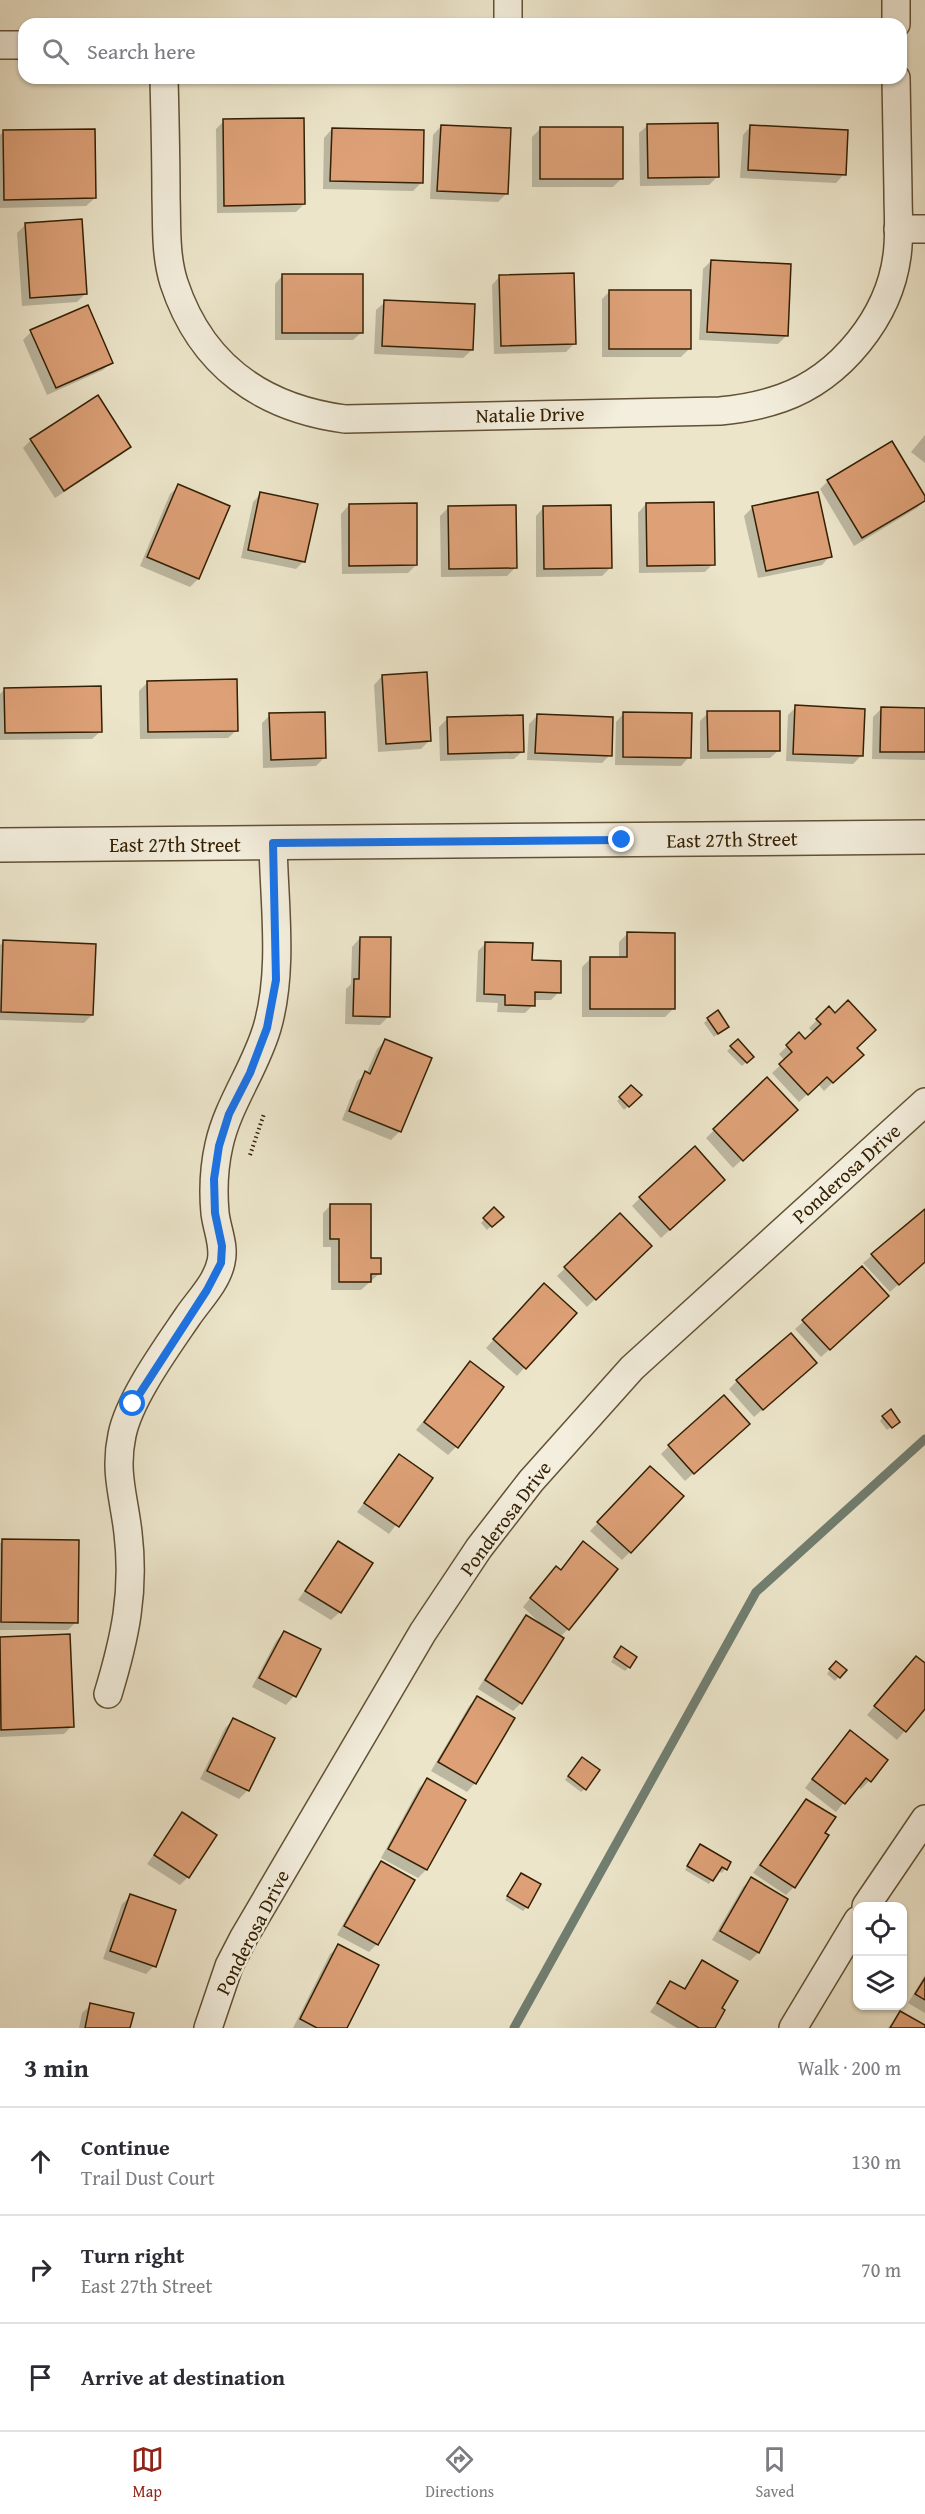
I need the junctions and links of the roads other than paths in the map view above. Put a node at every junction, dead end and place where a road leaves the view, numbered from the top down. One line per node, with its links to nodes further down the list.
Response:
1 (508, 0): 3 (street)
2 (896, 0): 4 (street)
3 (508, 18)
4 (896, 18)
5 (0, 45): 6 (street)
6 (18, 45)
7 (164, 84): 9 (street, Natalie Drive)
8 (896, 84): 9 (street, Natalie Drive)
9 (898, 229): 10 (street)
10 (925, 229)
11 (925, 837): 12 (street, East 27th Street)
12 (273, 843): 13 (street, East 27th Street); 15 (street)
13 (0, 845)
14 (925, 1102): 19 (street, Ponderosa Drive)
15 (108, 1694)
16 (925, 1819): 17 (street)
17 (869, 1902)
18 (853, 1928): 20 (street)
19 (207, 2028)
20 (794, 2028)

